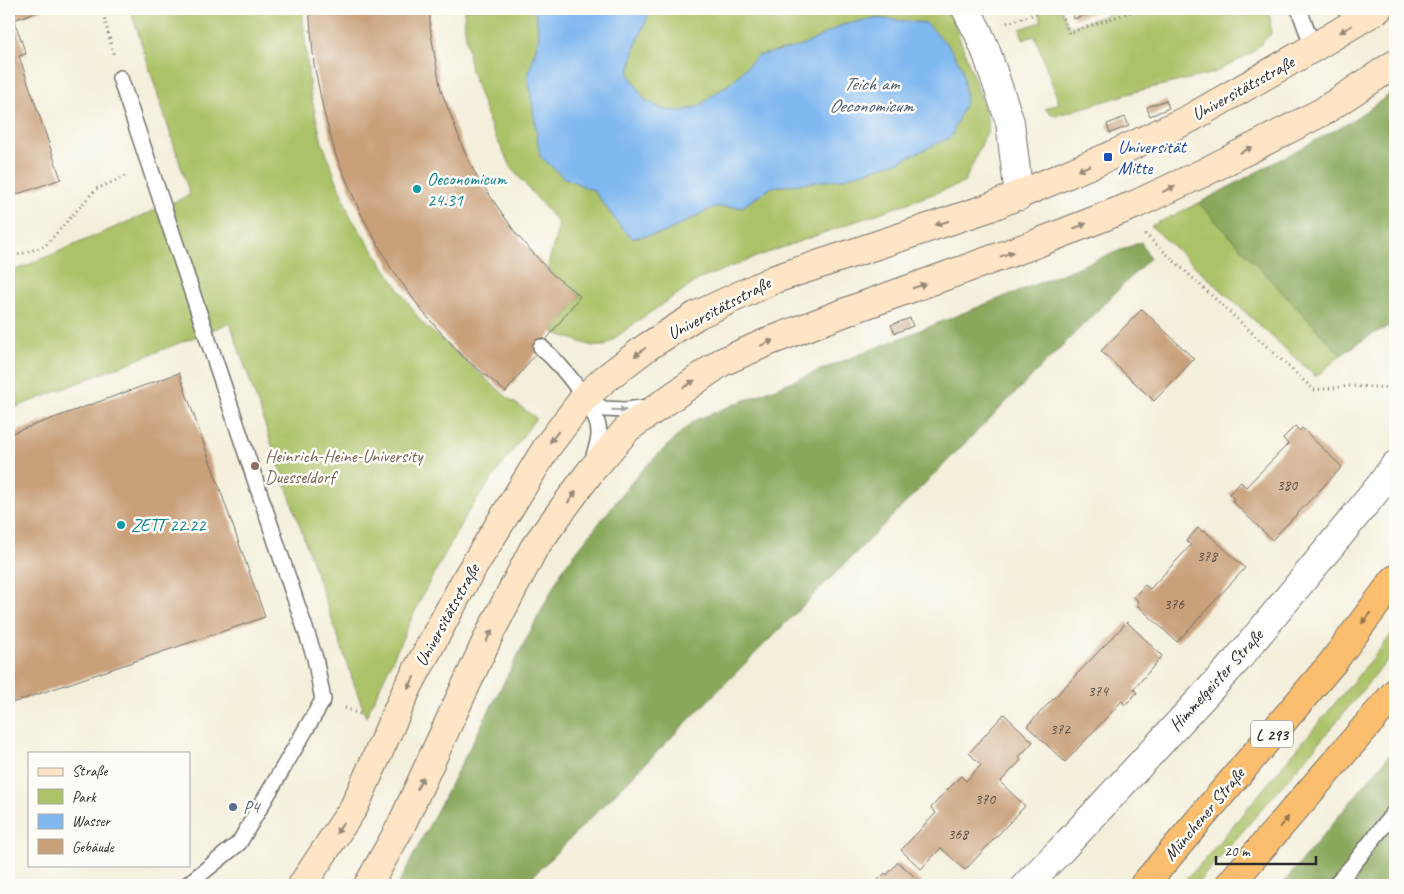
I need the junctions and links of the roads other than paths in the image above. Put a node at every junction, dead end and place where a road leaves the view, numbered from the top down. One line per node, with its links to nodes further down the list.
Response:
1 (1299, 9): 4 (lane)
2 (1378, 9): 4 (street, Universitätsstraße, one-way to 4)
3 (972, 20): 7 (street)
4 (1313, 48): 7 (street, Universitätsstraße, one-way to 7)
5 (1395, 64): 10 (street, one-way to 5)
6 (120, 78): 16 (lane)
7 (1019, 196): 9 (street, Universitätsstraße, one-way to 9)
8 (541, 348): 9 (lane)
9 (584, 398): 10 (lane, one-way to 10); 12 (lane); 17 (street, Universitätsstraße, one-way to 17)
10 (657, 406): 12 (street)
11 (1395, 465): 19 (street, Himmelgeister Straße)
12 (590, 472): 18 (street, one-way to 12)
13 (1395, 579): 20 (highway, Münchener Straße / L 293, one-way to 20)
14 (1395, 693): 21 (highway, one-way to 14)
15 (1395, 811): 22 (lane)
16 (187, 885)
17 (302, 885)
18 (368, 885)
19 (1026, 885)
20 (1144, 885)
21 (1229, 885)
22 (1335, 885)

